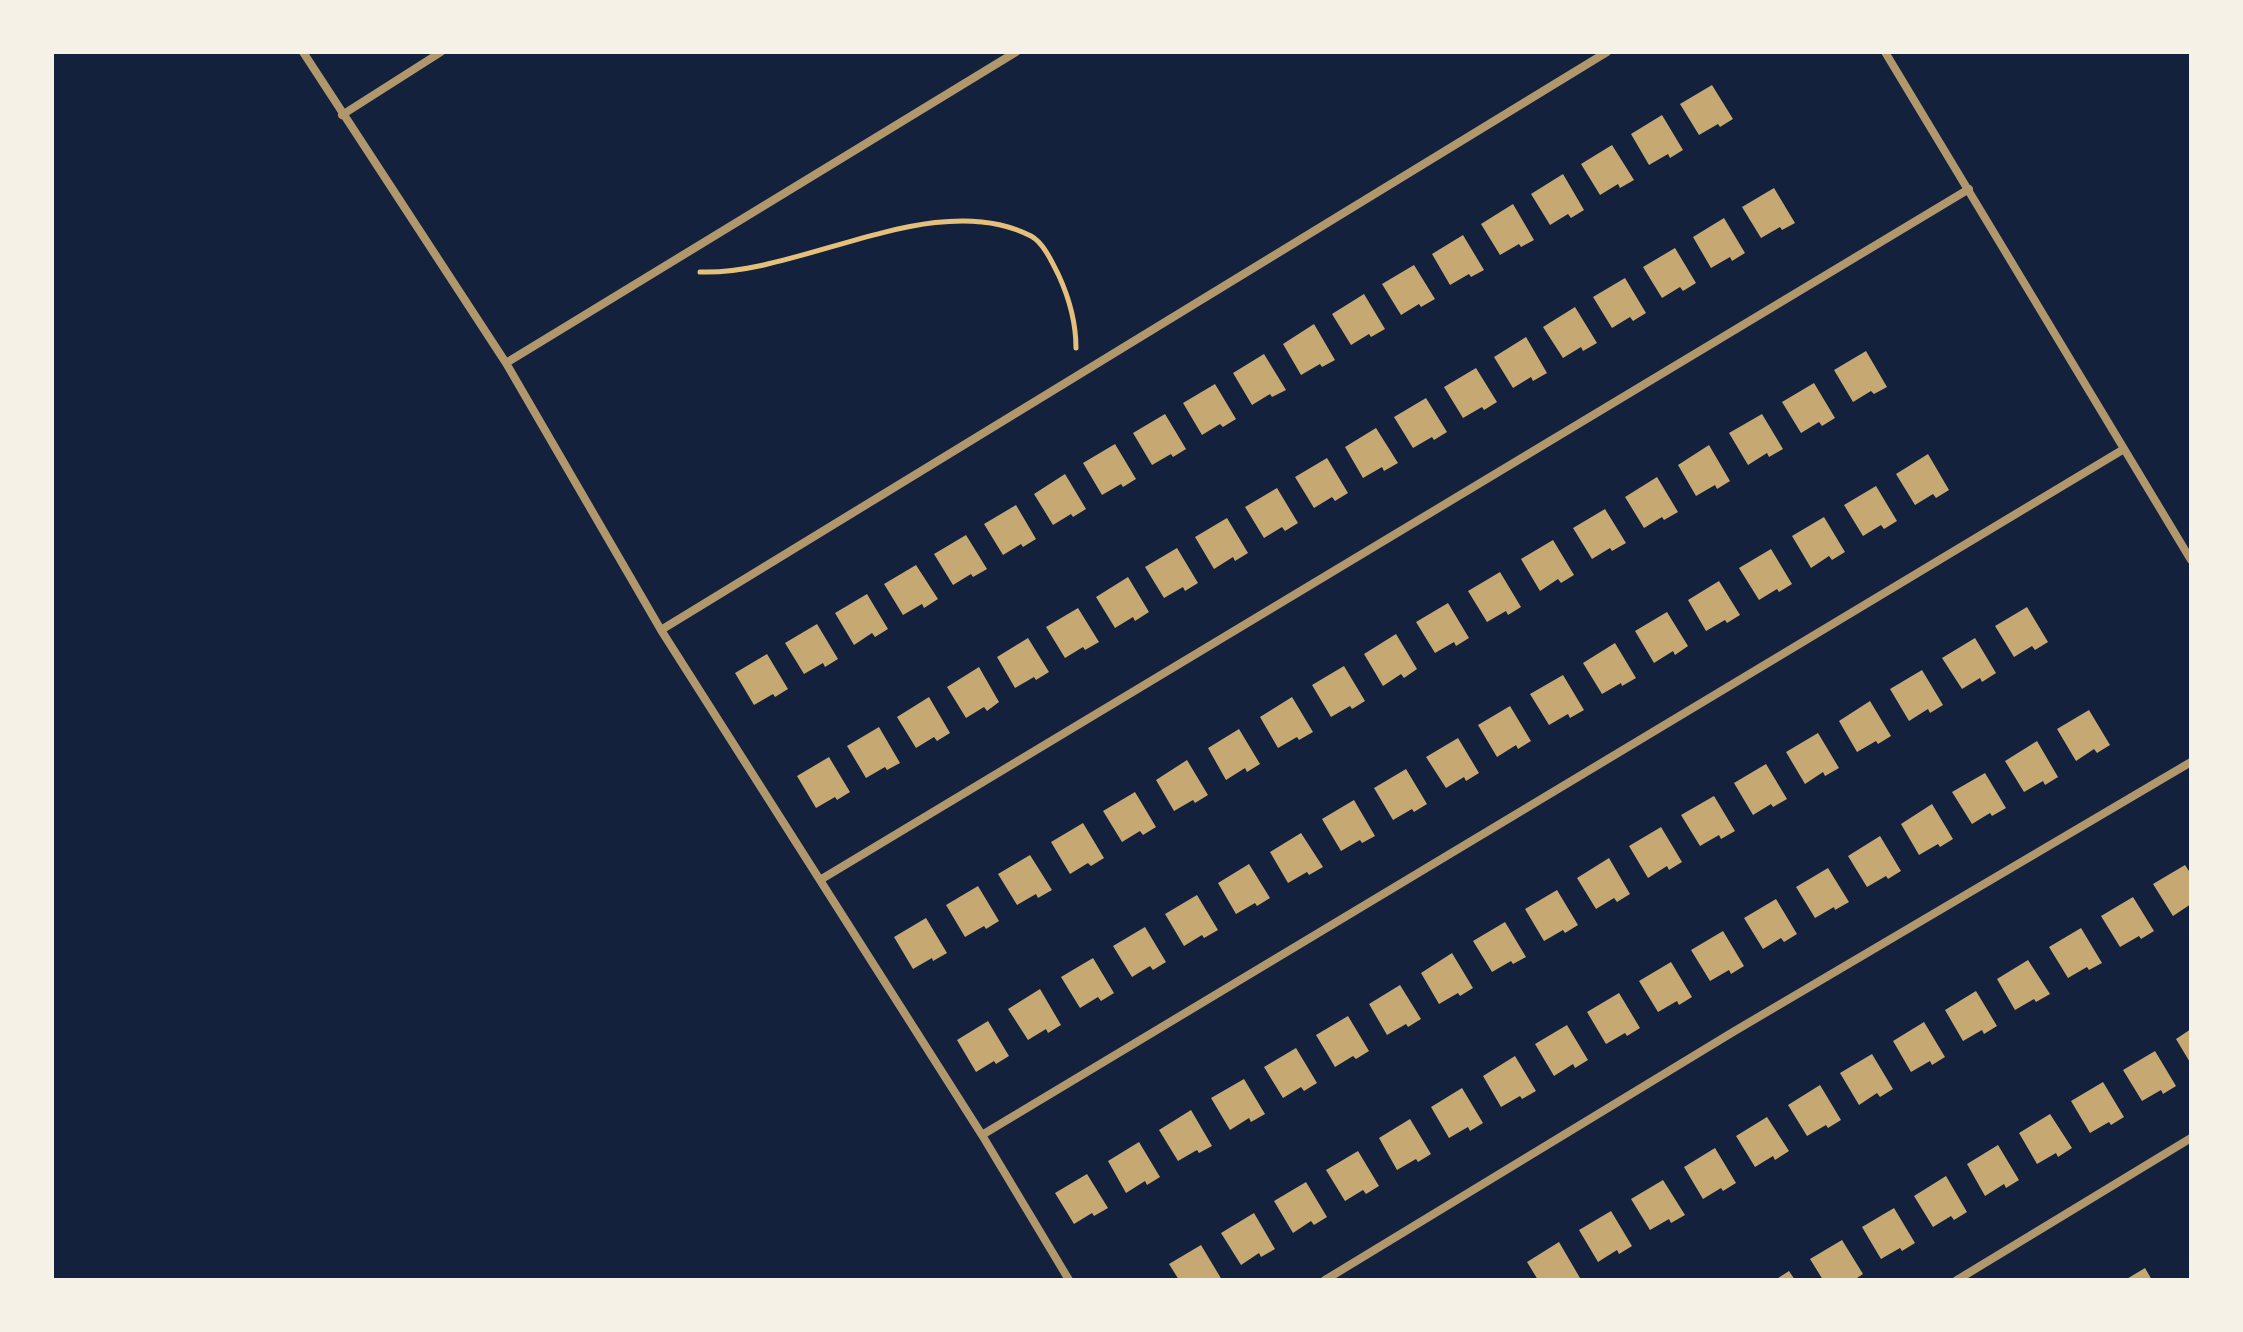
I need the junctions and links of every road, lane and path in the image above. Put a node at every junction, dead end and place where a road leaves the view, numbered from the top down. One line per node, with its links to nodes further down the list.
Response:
1 (303, 52): 6 (street)
2 (441, 52): 6 (street)
3 (1016, 52): 8 (street)
4 (1607, 52): 10 (street)
5 (1885, 52): 7 (street)
6 (342, 115): 9 (street)
7 (1969, 189): 11 (street); 15 (street)
8 (668, 265): 9 (street); 10 (path)
9 (506, 363): 13 (street)
10 (1076, 377): 13 (street)
11 (2124, 449): 12 (street); 16 (street)
12 (2191, 560)
13 (661, 630): 15 (street)
14 (2191, 762): 19 (street)
15 (820, 880): 16 (street)
16 (982, 1135): 18 (street)
17 (2191, 1138): 20 (street)
18 (1069, 1280)
19 (1325, 1280)
20 (1957, 1280)

